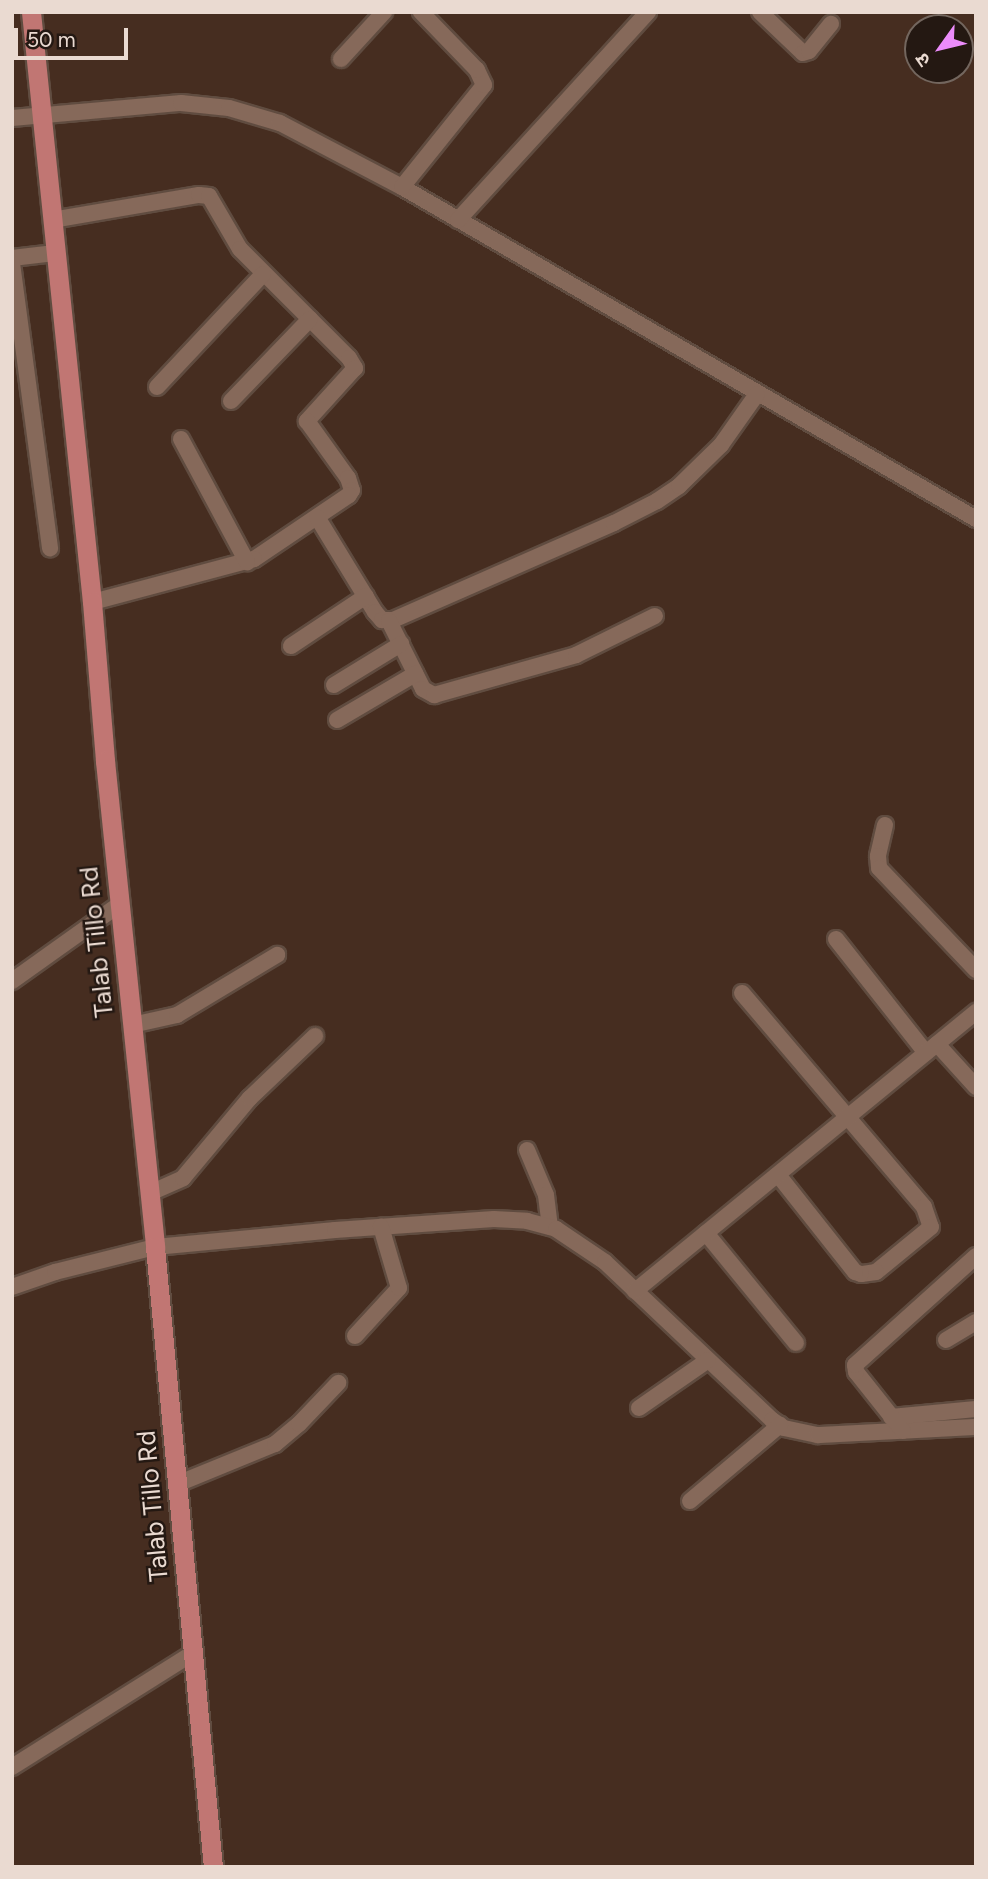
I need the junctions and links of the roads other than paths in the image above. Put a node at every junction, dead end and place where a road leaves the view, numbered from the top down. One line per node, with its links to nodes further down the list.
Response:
1 (31, 12): 8 (main road, Talab Tillo Rd)
2 (383, 12): 7 (street)
3 (421, 12): 10 (street)
4 (648, 12): 12 (street)
5 (760, 12): 6 (street)
6 (831, 24)
7 (341, 59)
8 (42, 116): 9 (street); 10 (street); 11 (main road, Talab Tillo Rd)
9 (12, 118)
10 (402, 187): 12 (street)
11 (52, 220): 13 (main road, Talab Tillo Rd); 15 (street)
12 (458, 220): 18 (street)
13 (55, 253): 14 (street); 26 (main road, Talab Tillo Rd)
14 (12, 260): 23 (street)
15 (263, 274): 16 (street); 17 (street)
16 (310, 319): 19 (street); 21 (street)
17 (157, 387)
18 (757, 394): 22 (street); 28 (street)
19 (231, 401)
20 (181, 439): 24 (street)
21 (317, 517): 24 (street); 25 (street)
22 (976, 519)
23 (50, 548)
24 (247, 562): 26 (street)
25 (366, 596): 28 (street); 30 (street)
26 (92, 602): 35 (main road, Talab Tillo Rd)
27 (655, 615): 31 (street)
28 (389, 621): 29 (street)
29 (401, 644): 31 (street); 32 (street)
30 (291, 646)
31 (415, 674): 33 (street)
32 (334, 685)
33 (337, 720)
34 (885, 825): 38 (street)
35 (120, 904): 39 (street); 42 (main road, Talab Tillo Rd)
36 (836, 939): 44 (street)
37 (277, 955): 42 (street)
38 (976, 970)
39 (12, 981)
40 (742, 993): 46 (street)
41 (976, 1012): 44 (street)
42 (132, 1025): 49 (main road, Talab Tillo Rd)
43 (316, 1036): 49 (street)
44 (932, 1049): 45 (street); 46 (street)
45 (976, 1087)
46 (849, 1116): 48 (street); 48 (street)
47 (527, 1150): 50 (street)
48 (778, 1175): 52 (street)
49 (150, 1193): 53 (main road, Talab Tillo Rd)
50 (549, 1218): 51 (street); 56 (street)
51 (381, 1227): 53 (street); 58 (street)
52 (706, 1233): 56 (street); 60 (street)
53 (155, 1247): 55 (street); 67 (main road, Talab Tillo Rd)
54 (976, 1256): 65 (street)
55 (12, 1287)
56 (635, 1291): 61 (street)
57 (976, 1322): 59 (street)
58 (355, 1336)
59 (946, 1340)
60 (796, 1343)
61 (708, 1360): 63 (street); 66 (street)
62 (338, 1383): 67 (street)
63 (639, 1408)
64 (974, 1418): 65 (street)
65 (897, 1423): 66 (street)
66 (780, 1425): 68 (street)
67 (177, 1485): 69 (main road, Talab Tillo Rd)
68 (690, 1501)
69 (193, 1653): 70 (street); 71 (main road, Talab Tillo Rd)
70 (12, 1767)
71 (214, 1867)

